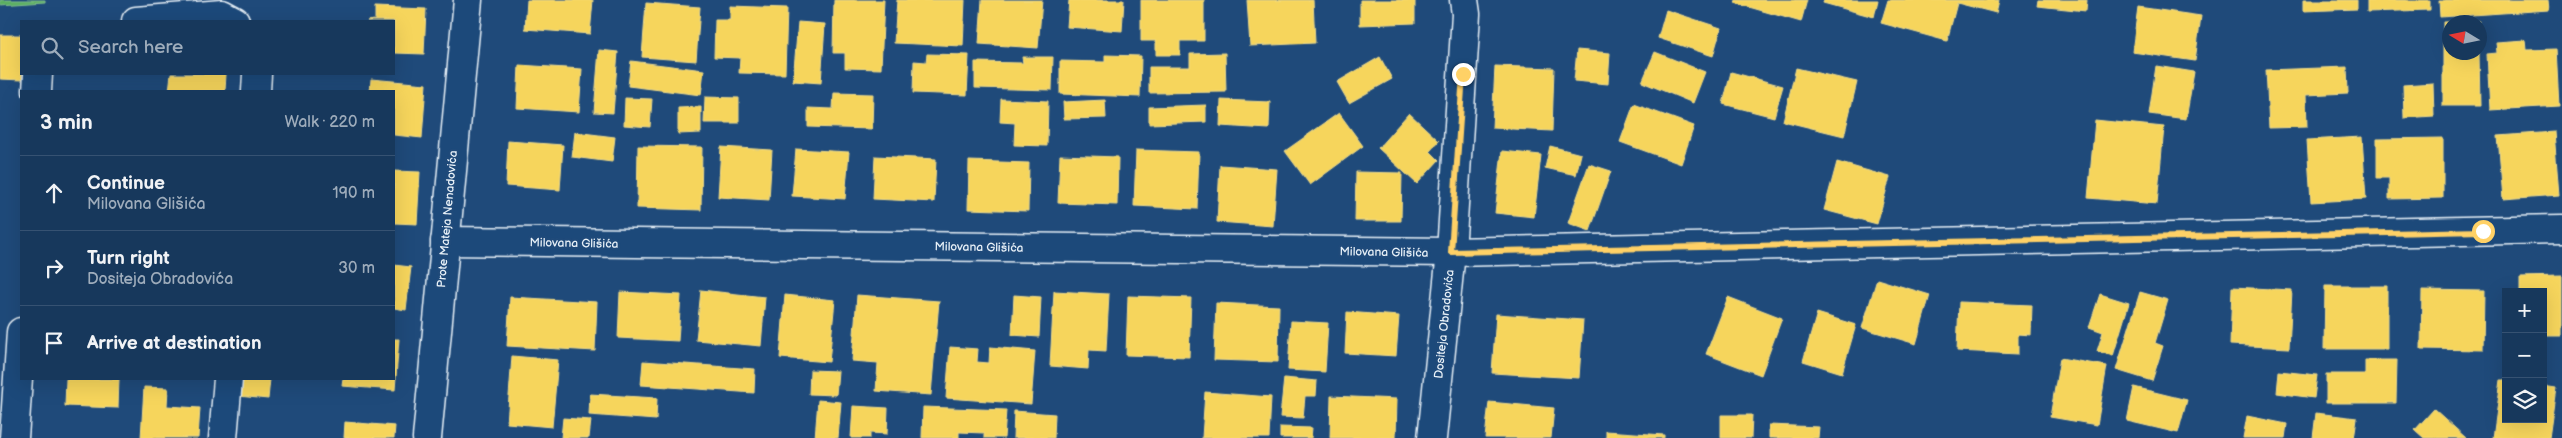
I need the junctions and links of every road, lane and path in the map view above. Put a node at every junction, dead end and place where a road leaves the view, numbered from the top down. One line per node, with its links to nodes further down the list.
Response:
1 (468, 0): 10 (street, Prote Mateja Nenadovića)
2 (1464, 0): 11 (street, Dositeja Obradovića)
3 (148, 20): 4 (street)
4 (233, 20)
5 (38, 75): 7 (street)
6 (257, 75): 8 (street)
7 (37, 90)
8 (256, 90)
9 (2562, 229): 11 (street, Milovana Glišića)
10 (445, 241): 11 (street, Milovana Glišića); 16 (street, Prote Mateja Nenadovića)
11 (1451, 252): 17 (street, Dositeja Obradovića)
12 (20, 347): 14 (street)
13 (228, 380): 15 (street)
14 (14, 438)
15 (222, 438)
16 (427, 438)
17 (1432, 438)

